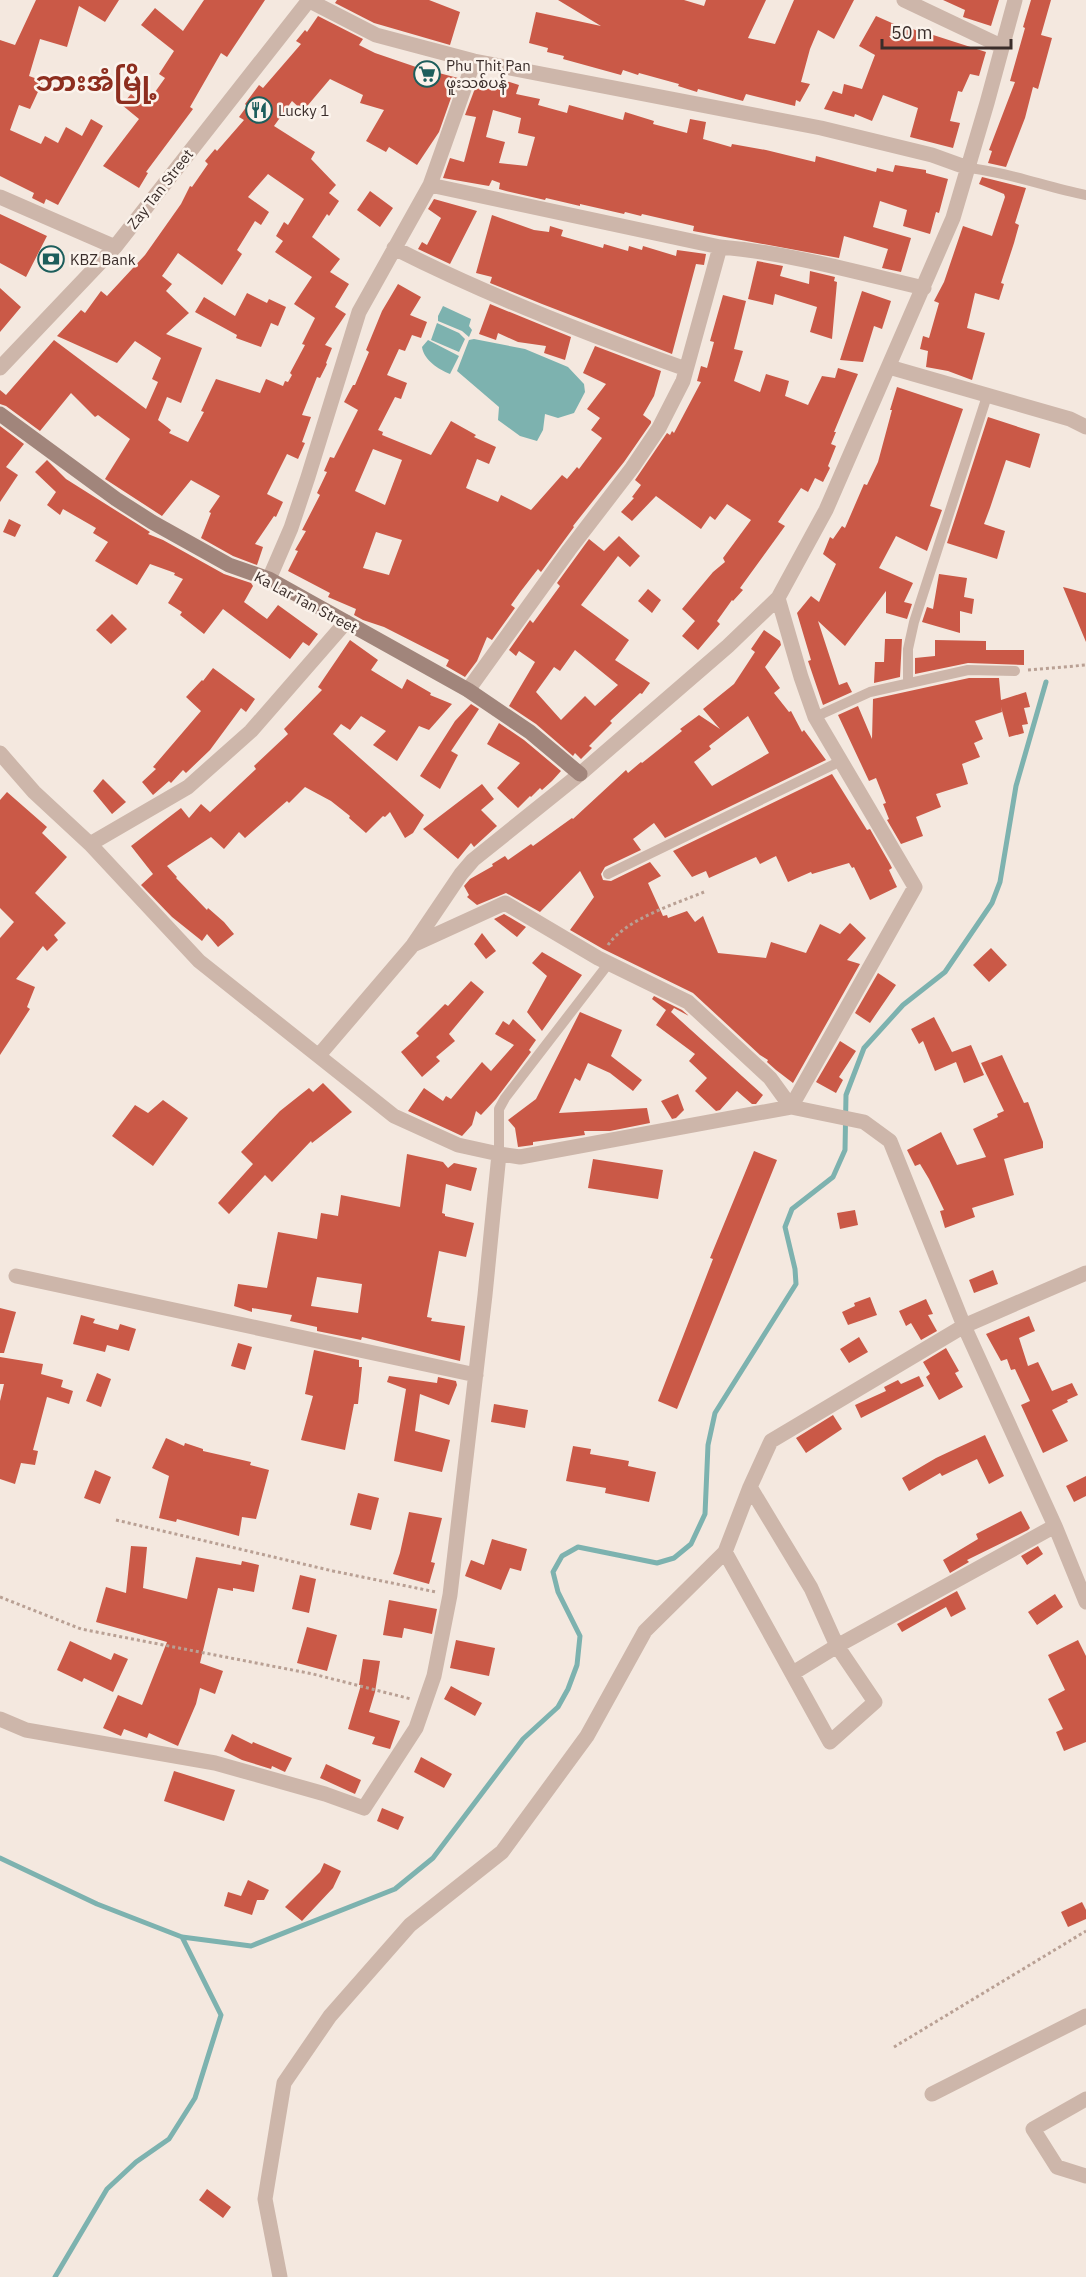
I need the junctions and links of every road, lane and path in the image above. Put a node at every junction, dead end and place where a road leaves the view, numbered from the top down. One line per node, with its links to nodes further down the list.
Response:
1 (308, 0): 5 (street); 10 (street, Zay Tan Street)
2 (904, 0): 4 (street)
3 (1015, 0): 4 (street)
4 (1001, 46): 6 (street)
5 (474, 60): 6 (street); 7 (street)
6 (968, 168): 8 (lane); 13 (street)
7 (430, 185): 11 (street); 12 (street)
8 (1086, 195)
9 (0, 197): 10 (street)
10 (115, 247): 15 (street, Zay Tan Street)
11 (720, 247): 13 (street); 16 (street)
12 (394, 248): 16 (street); 20 (street)
13 (924, 288): 14 (street)
14 (889, 367): 17 (street); 21 (street)
15 (0, 368)
16 (686, 369): 26 (street)
17 (987, 396): 19 (street); 25 (lane)
18 (0, 414): 20 (street, Ka Lar Tan Street)
19 (1086, 427)
20 (269, 579): 22 (street, Ka Lar Tan Street)
21 (778, 598): 27 (street); 30 (street)
22 (346, 622): 26 (street, Ka Lar Tan Street); 31 (street)
23 (1086, 665): 24 (path)
24 (1015, 671): 25 (lane)
25 (908, 683): 27 (lane)
26 (468, 690): 30 (street, Ka Lar Tan Street)
27 (815, 717): 29 (street)
28 (0, 753): 31 (street)
29 (842, 761): 32 (lane); 37 (street)
30 (580, 774): 34 (street)
31 (90, 844): 36 (street)
32 (608, 874)
33 (704, 892): 35 (path)
34 (413, 945): 35 (street); 36 (street)
35 (603, 961): 37 (street); 38 (lane)
36 (320, 1054): 38 (street)
37 (791, 1107): 38 (street); 41 (street)
38 (499, 1154): 42 (street)
39 (1086, 1272): 41 (street)
40 (16, 1276): 42 (street)
41 (964, 1326): 43 (street); 45 (street)
42 (476, 1375): 47 (street)
43 (750, 1487): 46 (street); 50 (street)
44 (116, 1520): 47 (path)
45 (1055, 1526): 49 (street); 50 (street)
46 (725, 1551): 51 (street); 60 (street)
47 (450, 1595): 52 (street)
48 (0, 1597): 52 (path)
49 (1086, 1602)
50 (837, 1646): 51 (street); 51 (street)
51 (793, 1673)
52 (424, 1702): 53 (street)
53 (0, 1719)
54 (1086, 1931): 56 (path)
55 (1086, 2016): 57 (street)
56 (894, 2047)
57 (932, 2094)
58 (1086, 2099): 59 (street)
59 (1086, 2176)
60 (280, 2277)

